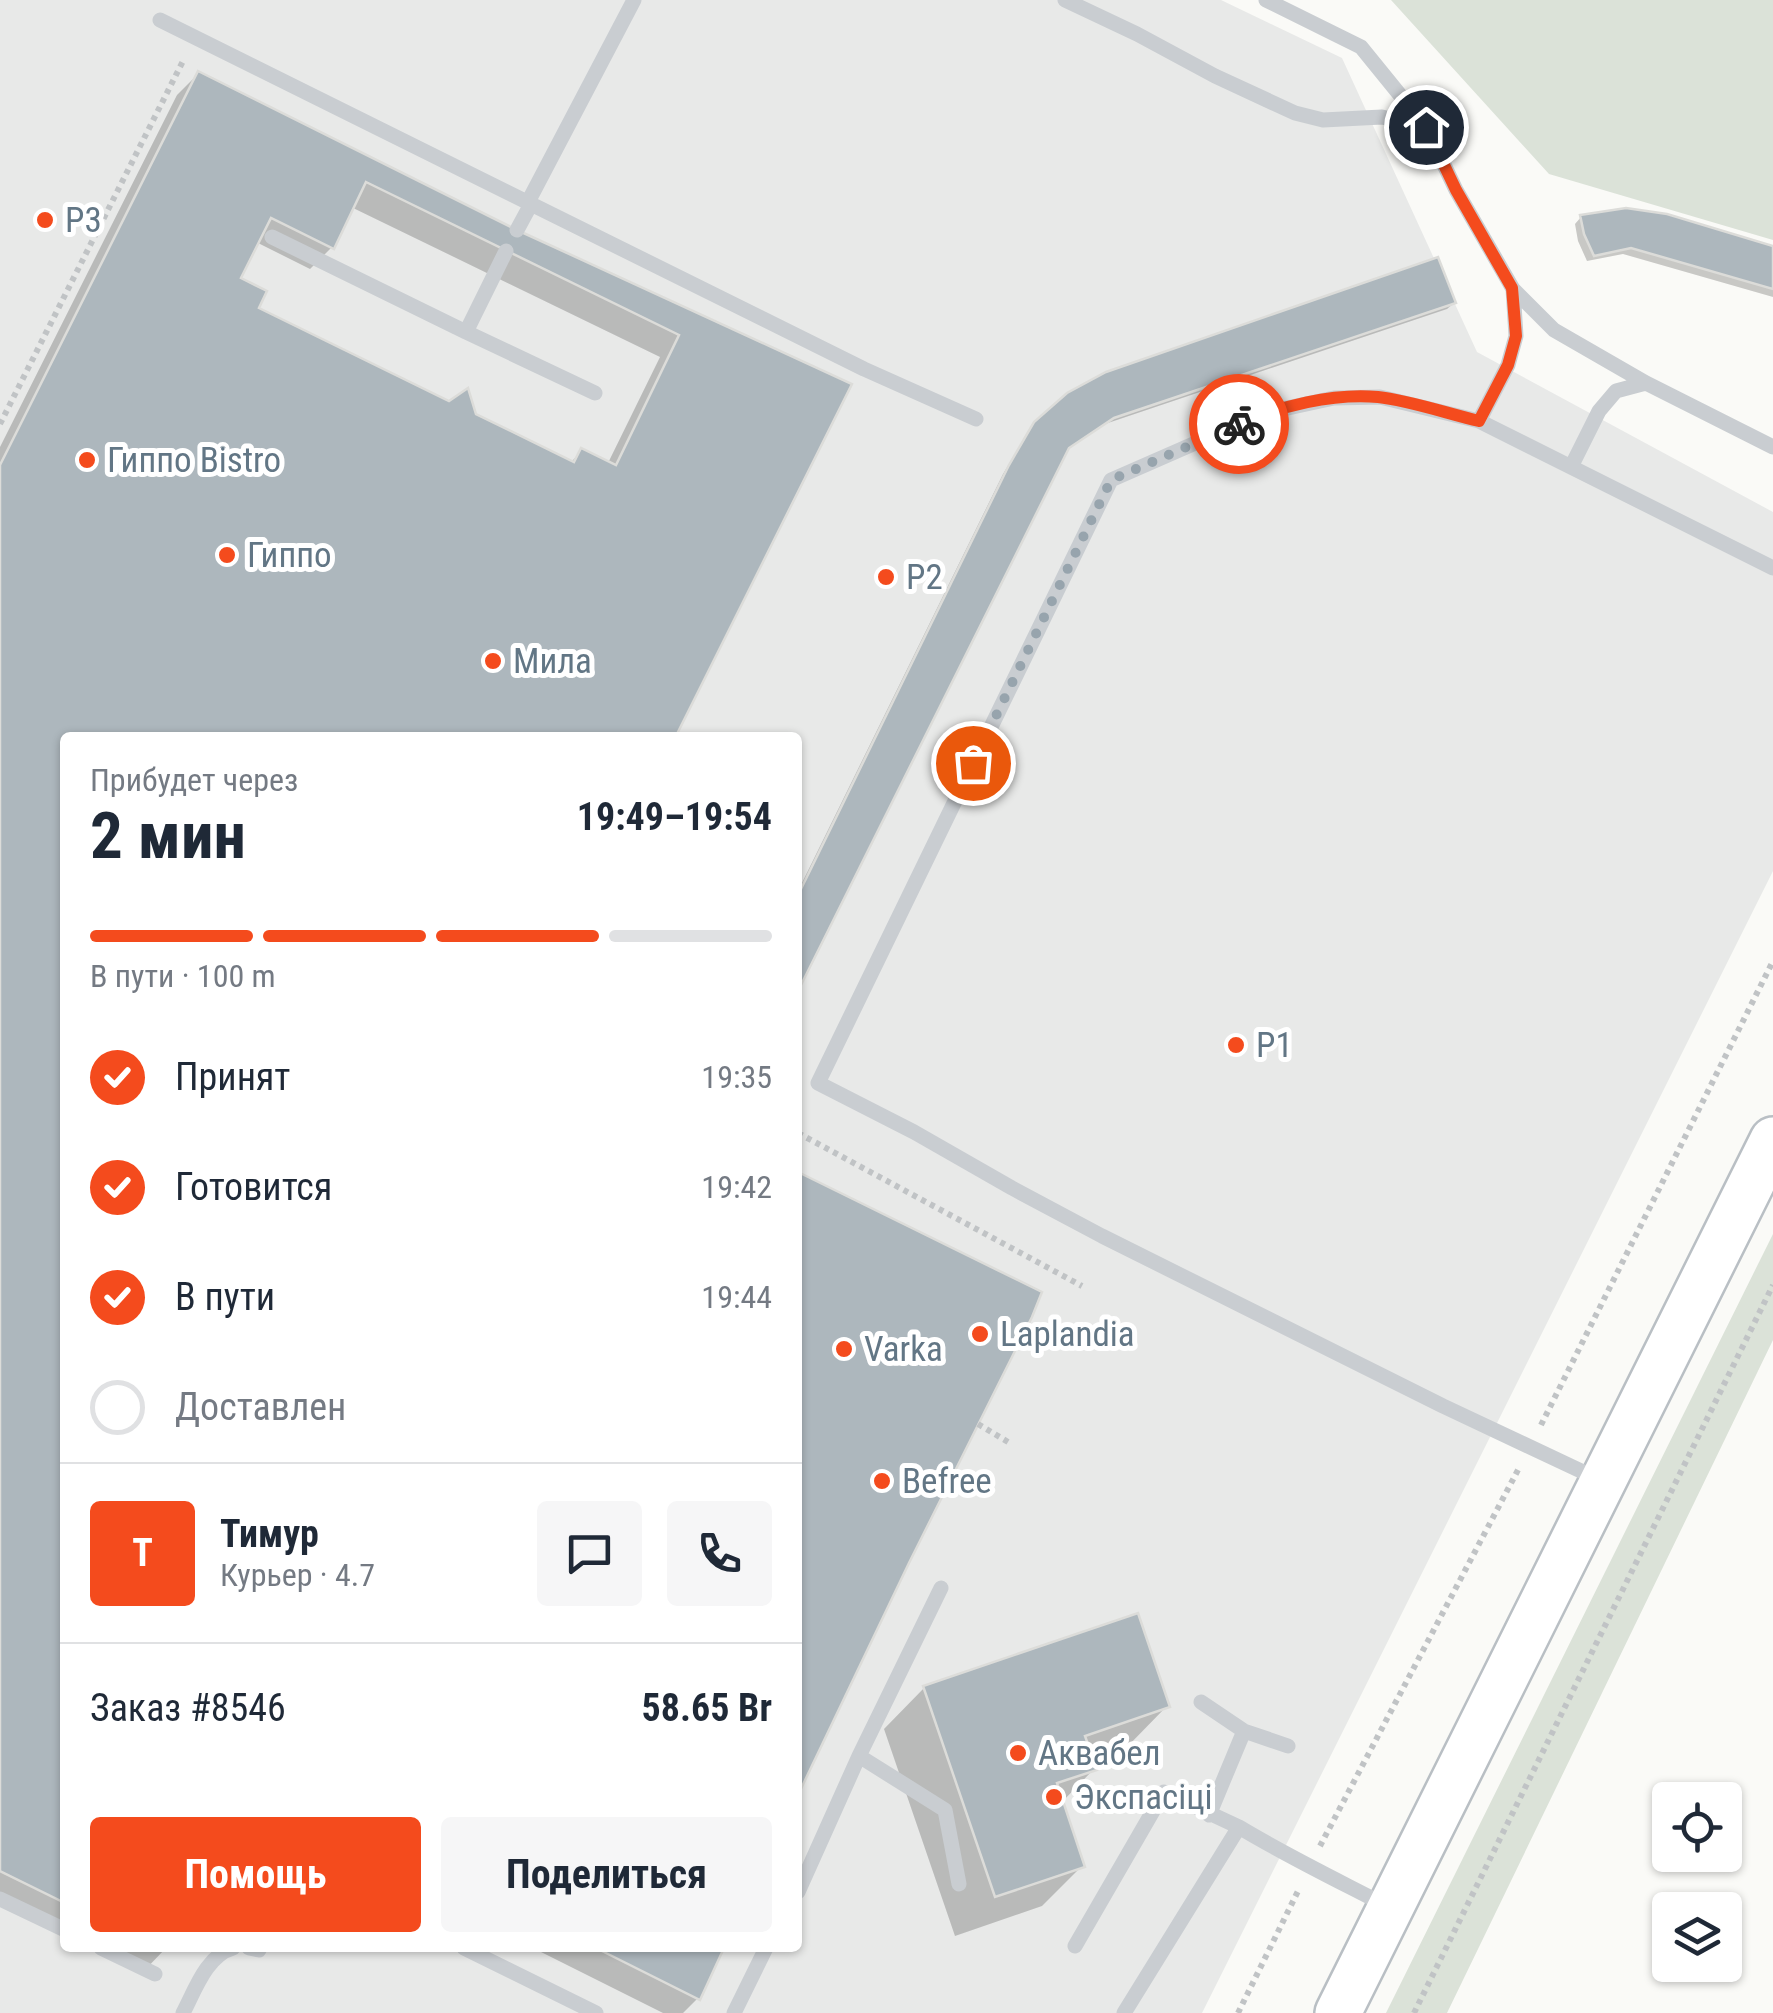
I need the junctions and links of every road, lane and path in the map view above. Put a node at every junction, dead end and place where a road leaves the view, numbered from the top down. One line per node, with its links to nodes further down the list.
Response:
1 (634, 0): 7 (lane)
2 (1065, 0): 6 (lane)
3 (1266, 0): 6 (lane)
4 (160, 20): 5 (lane)
5 (195, 38): 7 (lane); 17 (path)
6 (1426, 127): 11 (lane)
7 (529, 203): 8 (lane); 15 (lane)
8 (517, 230)
9 (272, 237): 12 (lane)
10 (506, 251): 12 (lane)
11 (1512, 288): 13 (lane); 16 (lane)
12 (466, 332): 14 (lane)
13 (1646, 383): 18 (lane); 21 (lane)
14 (595, 393)
15 (976, 419)
16 (1479, 421): 21 (lane); 30 (lane)
17 (0, 424)
18 (1736, 430): 19 (lane); 20 (lane)
19 (1773, 433)
20 (1773, 446)
21 (1571, 468): 22 (lane)
22 (1773, 568)
23 (1773, 962): 30 (path)
24 (802, 1136): 27 (path)
25 (1773, 1140): 31 (main road)
26 (1773, 1285): 57 (path)
27 (1082, 1286)
28 (978, 1424): 29 (path)
29 (1008, 1442)
30 (1530, 1446): 31 (lane); 39 (path)
31 (1603, 1482): 43 (main road)
32 (942, 1588): 36 (lane)
33 (1202, 1702): 34 (lane)
34 (1244, 1731): 35 (lane); 37 (lane)
35 (1288, 1746)
36 (858, 1756): 40 (lane); 41 (lane)
37 (1209, 1814): 38 (lane); 45 (lane)
38 (1238, 1827): 39 (lane); 54 (lane)
39 (1310, 1866): 43 (lane); 55 (path)
40 (802, 1883)
41 (958, 1884)
42 (0, 1899): 44 (lane)
43 (1391, 1908): 56 (main road)
44 (60, 1928)
45 (1075, 1946)
46 (109, 1952): 50 (lane)
47 (222, 1952): 51 (lane)
48 (472, 1952): 52 (lane)
49 (764, 1952): 53 (lane)
50 (156, 1974)
51 (183, 2013)
52 (596, 2013)
53 (734, 2013)
54 (1124, 2013)
55 (1238, 2013)
56 (1338, 2013)
57 (1414, 2013)

